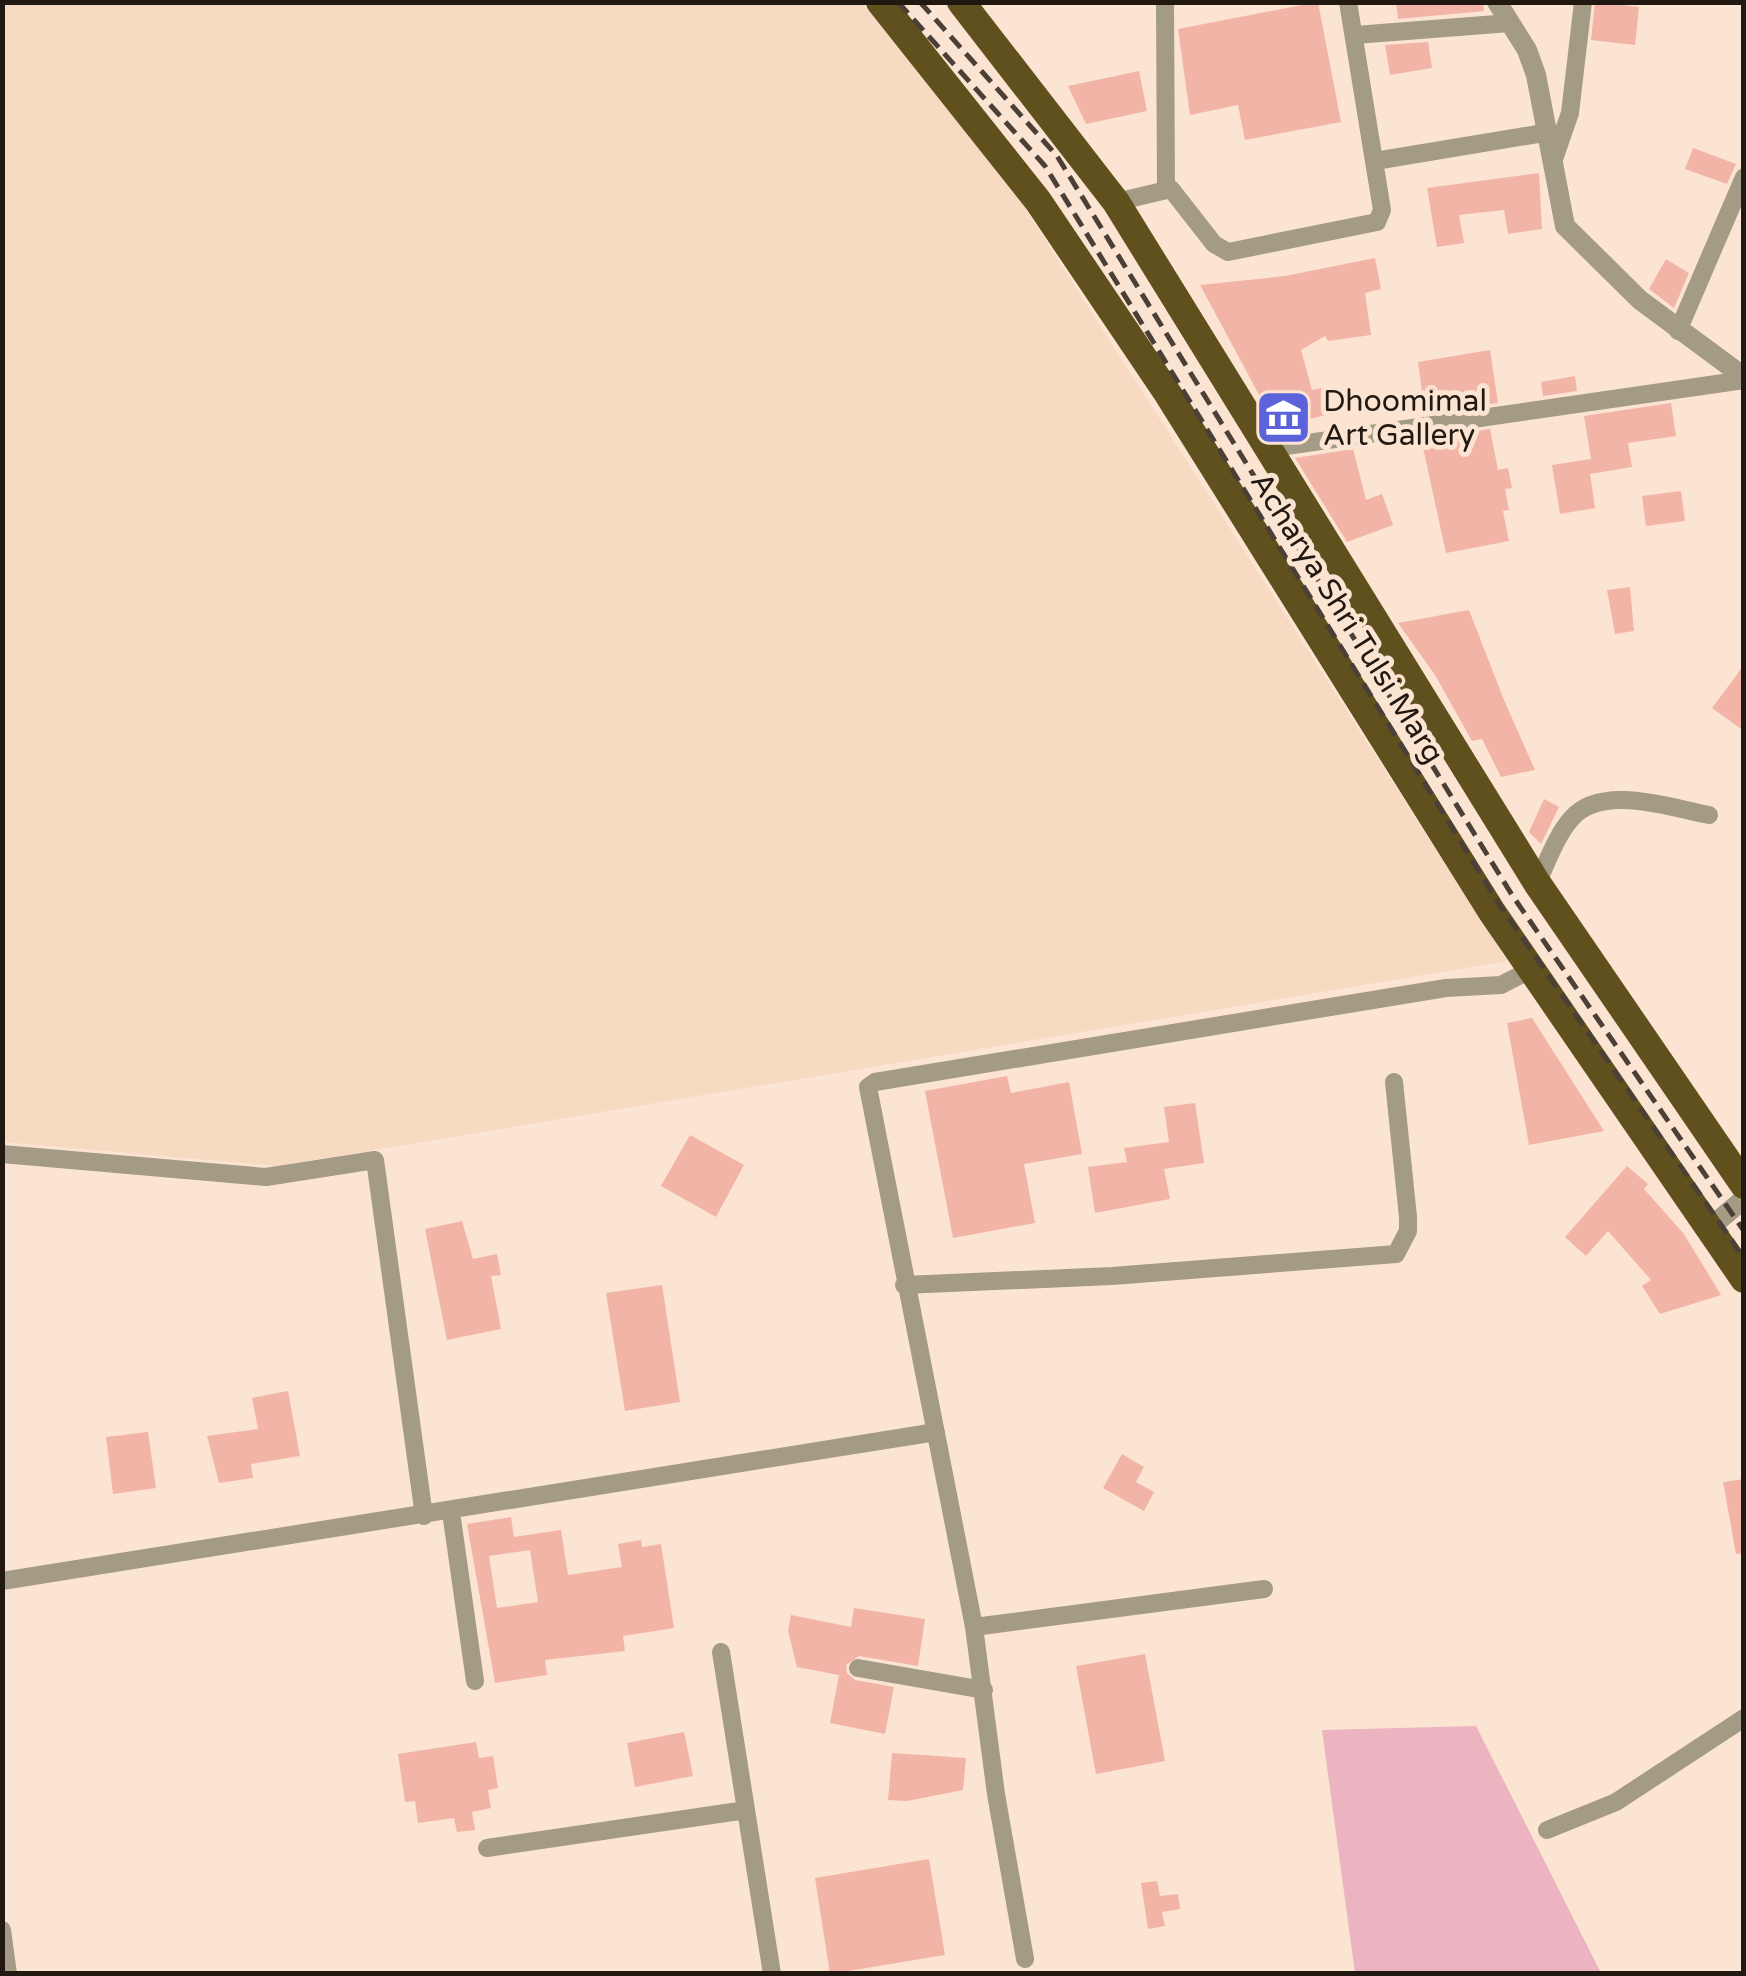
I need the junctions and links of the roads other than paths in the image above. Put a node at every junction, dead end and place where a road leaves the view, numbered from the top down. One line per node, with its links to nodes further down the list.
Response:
1 (880, 2): 20 (highway, Acharya Shri Tulsi Marg)
2 (961, 2): 14 (highway, Acharya Shri Tulsi Marg)
3 (1165, 2): 13 (street)
4 (1348, 2): 8 (street)
5 (1497, 2): 7 (street)
6 (1583, 2): 10 (street)
7 (1510, 23): 8 (street); 9 (street)
8 (1355, 35): 11 (street)
9 (1550, 132): 10 (street); 11 (street)
10 (1554, 158): 15 (street)
11 (1374, 161): 13 (street)
12 (1744, 177): 15 (street)
13 (1166, 188): 14 (street)
14 (1116, 202): 17 (highway, Acharya Shri Tulsi Marg)
15 (1678, 331): 16 (street)
16 (1744, 379): 17 (street)
17 (1266, 449): 19 (highway, Acharya Shri Tulsi Marg)
18 (1709, 815): 19 (street)
19 (1537, 883): 23 (highway, Acharya Shri Tulsi Marg)
20 (1532, 968): 25 (highway, Acharya Shri Tulsi Marg); 27 (street)
21 (1394, 1082): 27 (street)
22 (2, 1154): 30 (street)
23 (1744, 1185)
24 (1744, 1200): 25 (street)
25 (1707, 1230): 26 (highway, Acharya Shri Tulsi Marg)
26 (1744, 1279)
27 (904, 1285): 28 (street)
28 (936, 1432): 29 (street); 33 (street)
29 (451, 1512): 30 (street); 36 (street)
30 (424, 1516): 31 (street)
31 (2, 1581)
32 (1264, 1589): 33 (street)
33 (974, 1626): 37 (street)
34 (721, 1652): 39 (street)
35 (858, 1668): 37 (street)
36 (475, 1680)
37 (984, 1690): 43 (street)
38 (1744, 1718): 40 (street)
39 (746, 1810): 41 (street); 45 (street)
40 (1547, 1830)
41 (487, 1848)
42 (2, 1930): 44 (street)
43 (1025, 1960)
44 (6, 1969)
45 (772, 1974)

